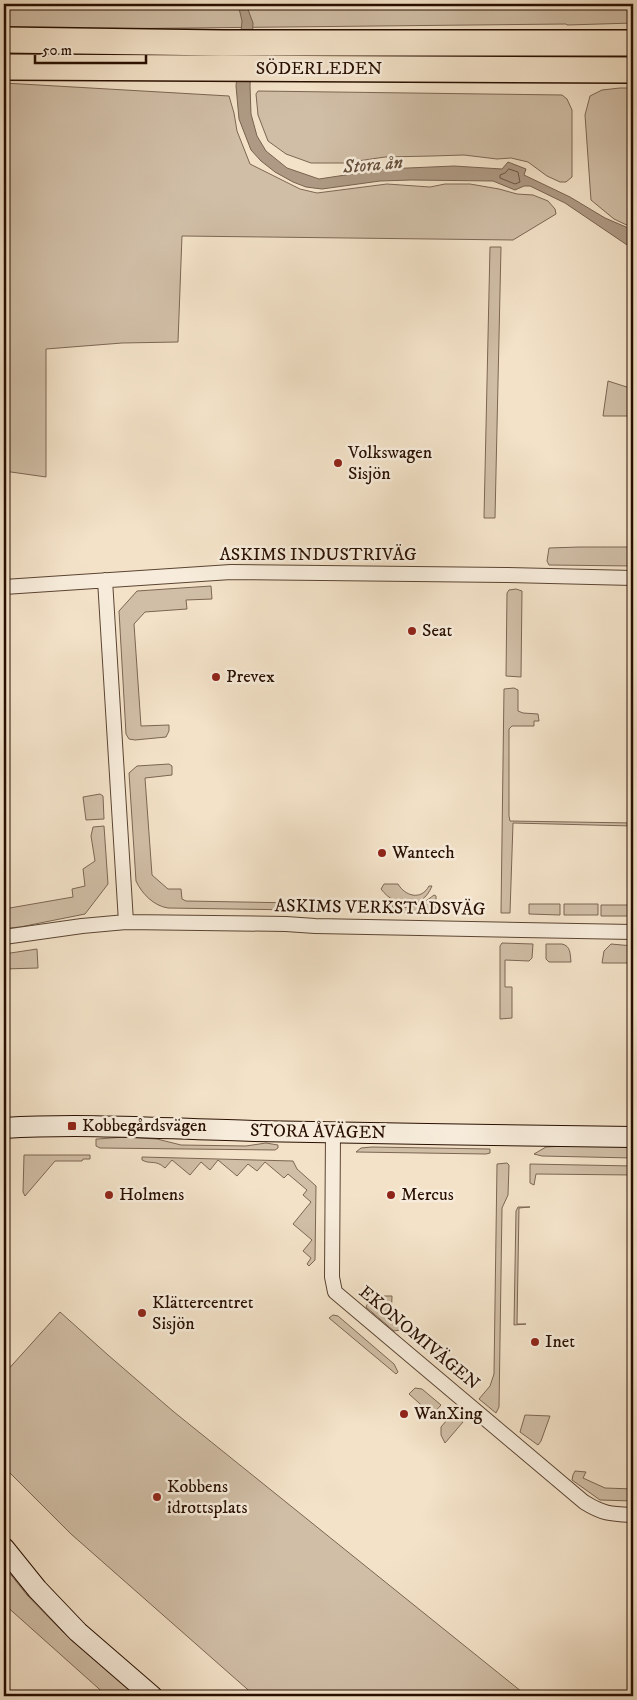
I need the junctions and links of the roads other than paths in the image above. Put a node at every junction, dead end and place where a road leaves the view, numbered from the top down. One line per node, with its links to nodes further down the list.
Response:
1 (4, 40): 2 (highway, SÖDERLEDEN)
2 (633, 44)
3 (4, 67): 4 (highway, SÖDERLEDEN)
4 (632, 70)
5 (633, 578): 6 (street, ASKIMS INDUSTRIVÄG)
6 (105, 580): 7 (street, ASKIMS INDUSTRIVÄG); 8 (street)
7 (4, 587)
8 (126, 922): 9 (street, ASKIMS VERKSTADSVÄG); 10 (street, ASKIMS VERKSTADSVÄG)
9 (633, 932)
10 (4, 937)
11 (4, 1128): 12 (street, STORA ÅVÄGEN)
12 (332, 1133): 13 (street, STORA ÅVÄGEN); 14 (street, EKONOMIVÄGEN)
13 (633, 1137)
14 (633, 1514)
15 (4, 1548): 16 (street)
16 (152, 1696)

